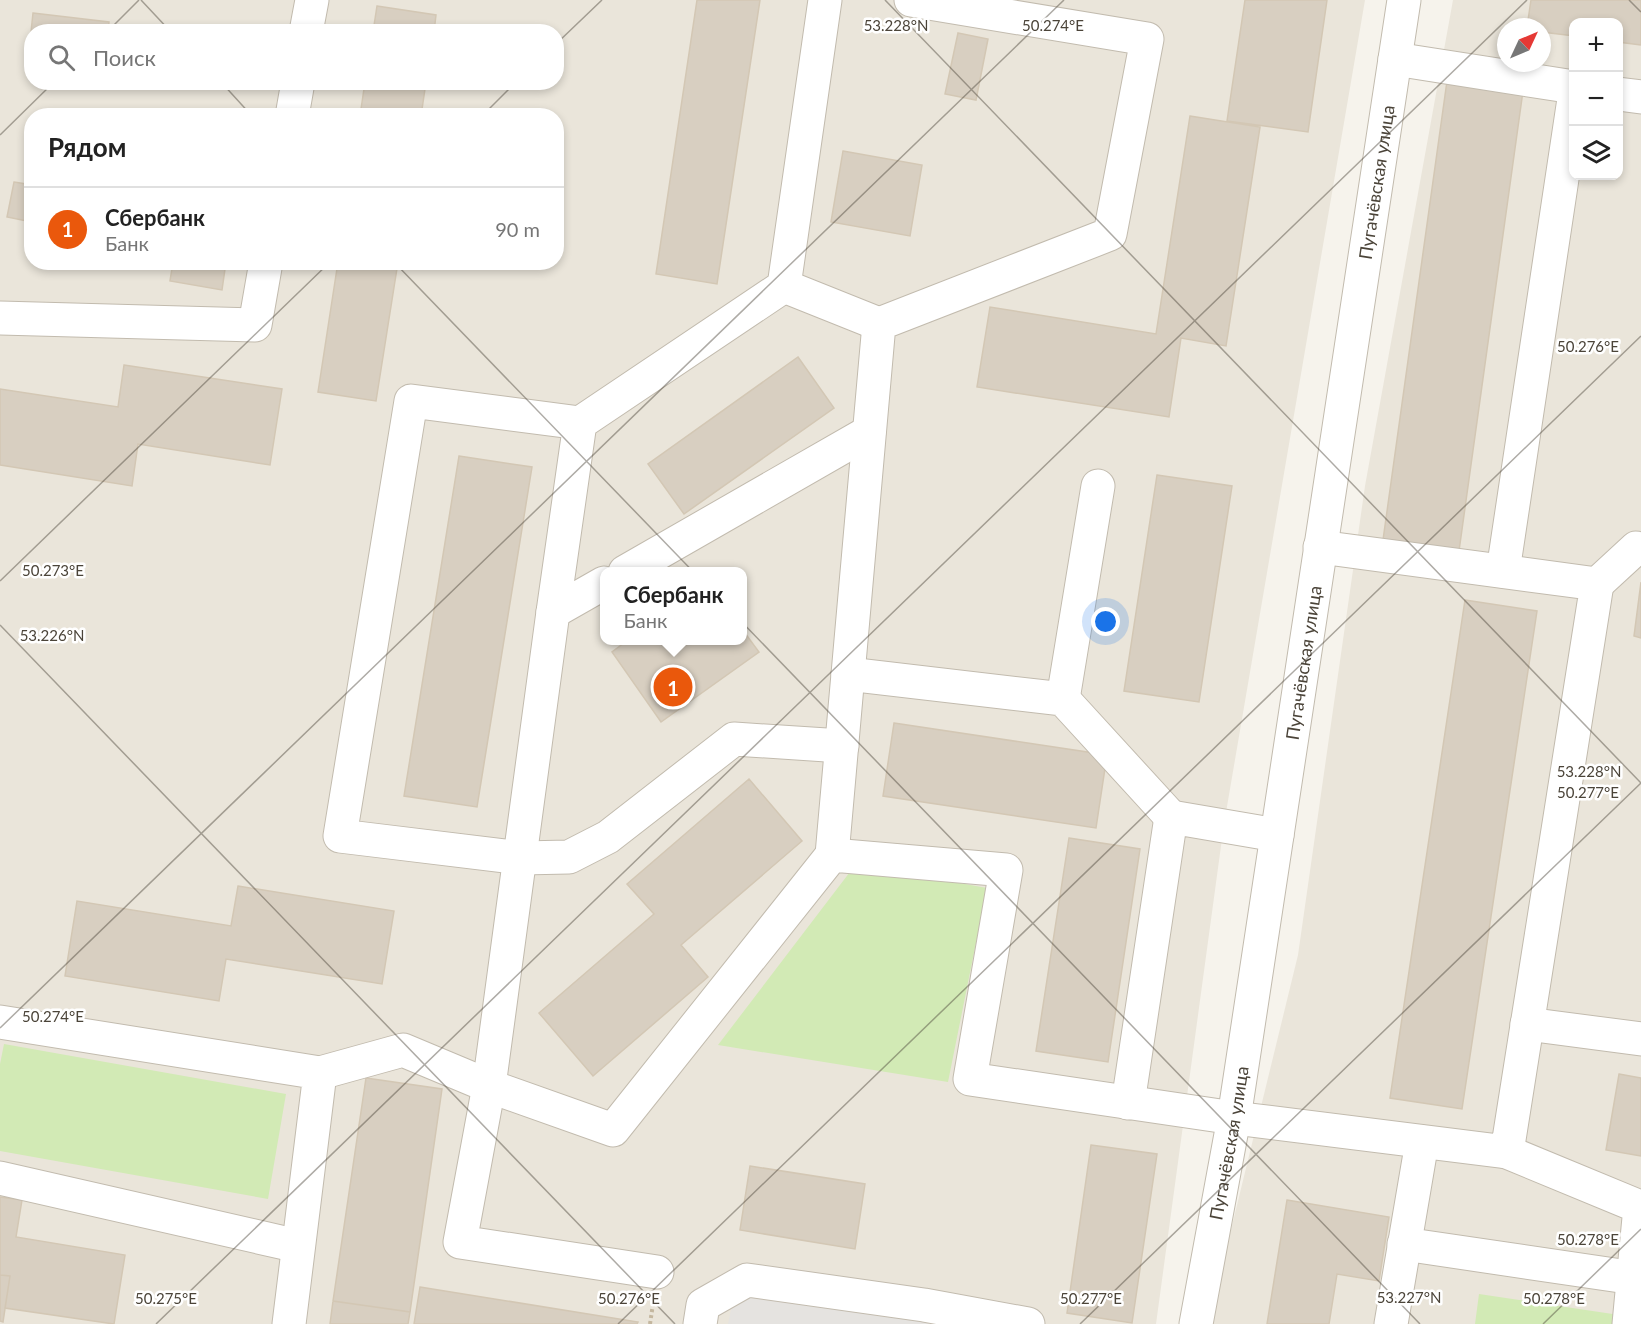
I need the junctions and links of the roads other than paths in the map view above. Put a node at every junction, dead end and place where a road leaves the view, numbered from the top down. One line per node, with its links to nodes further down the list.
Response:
1 (312, 0): 5 (street)
2 (825, 0): 14 (street)
3 (911, 0): 16 (street)
4 (1404, 0): 6 (street, Пугачёвская улица)
5 (308, 24)
6 (1395, 59): 7 (street); 20 (street, Пугачёвская улица)
7 (1569, 86)
8 (297, 90): 11 (street)
9 (1623, 95): 10 (street)
10 (1641, 97)
11 (293, 108)
12 (1570, 126): 23 (street)
13 (265, 270): 15 (street)
14 (784, 286): 16 (street); 17 (street)
15 (0, 318)
16 (879, 324): 18 (street)
17 (580, 423): 26 (street); 33 (street)
18 (869, 432): 22 (street); 27 (street)
19 (1098, 486): 28 (street)
20 (1320, 547): 23 (street); 31 (street, Пугачёвская улица)
21 (1641, 549): 24 (street)
22 (634, 567)
23 (1503, 571): 24 (street)
24 (1597, 584): 35 (street)
25 (600, 585): 26 (street)
26 (553, 612): 33 (street)
27 (848, 674): 28 (street); 29 (street)
28 (1063, 699): 30 (street)
29 (842, 746): 32 (street); 33 (street)
30 (1171, 817): 31 (street); 39 (street)
31 (1277, 835): 40 (street, Пугачёвская улица)
32 (832, 855): 38 (street); 39 (street)
33 (521, 858): 38 (street)
34 (0, 1022): 37 (street)
35 (1527, 1024): 36 (street); 42 (street)
36 (1641, 1039)
37 (320, 1072): 38 (street); 45 (street)
38 (489, 1086): 46 (street)
39 (1128, 1103): 40 (street)
40 (1234, 1118): 41 (street); 51 (street, Пугачёвская улица)
41 (1422, 1142): 42 (street); 44 (street)
42 (1507, 1152): 47 (street)
43 (0, 1178): 45 (street)
44 (1404, 1244): 47 (street); 52 (street)
45 (298, 1246): 48 (street)
46 (657, 1272)
47 (1637, 1279): 53 (street)
48 (289, 1324)
49 (700, 1324): 50 (street)
50 (1028, 1324)
51 (1196, 1324)
52 (1391, 1324)
53 (1629, 1324)

